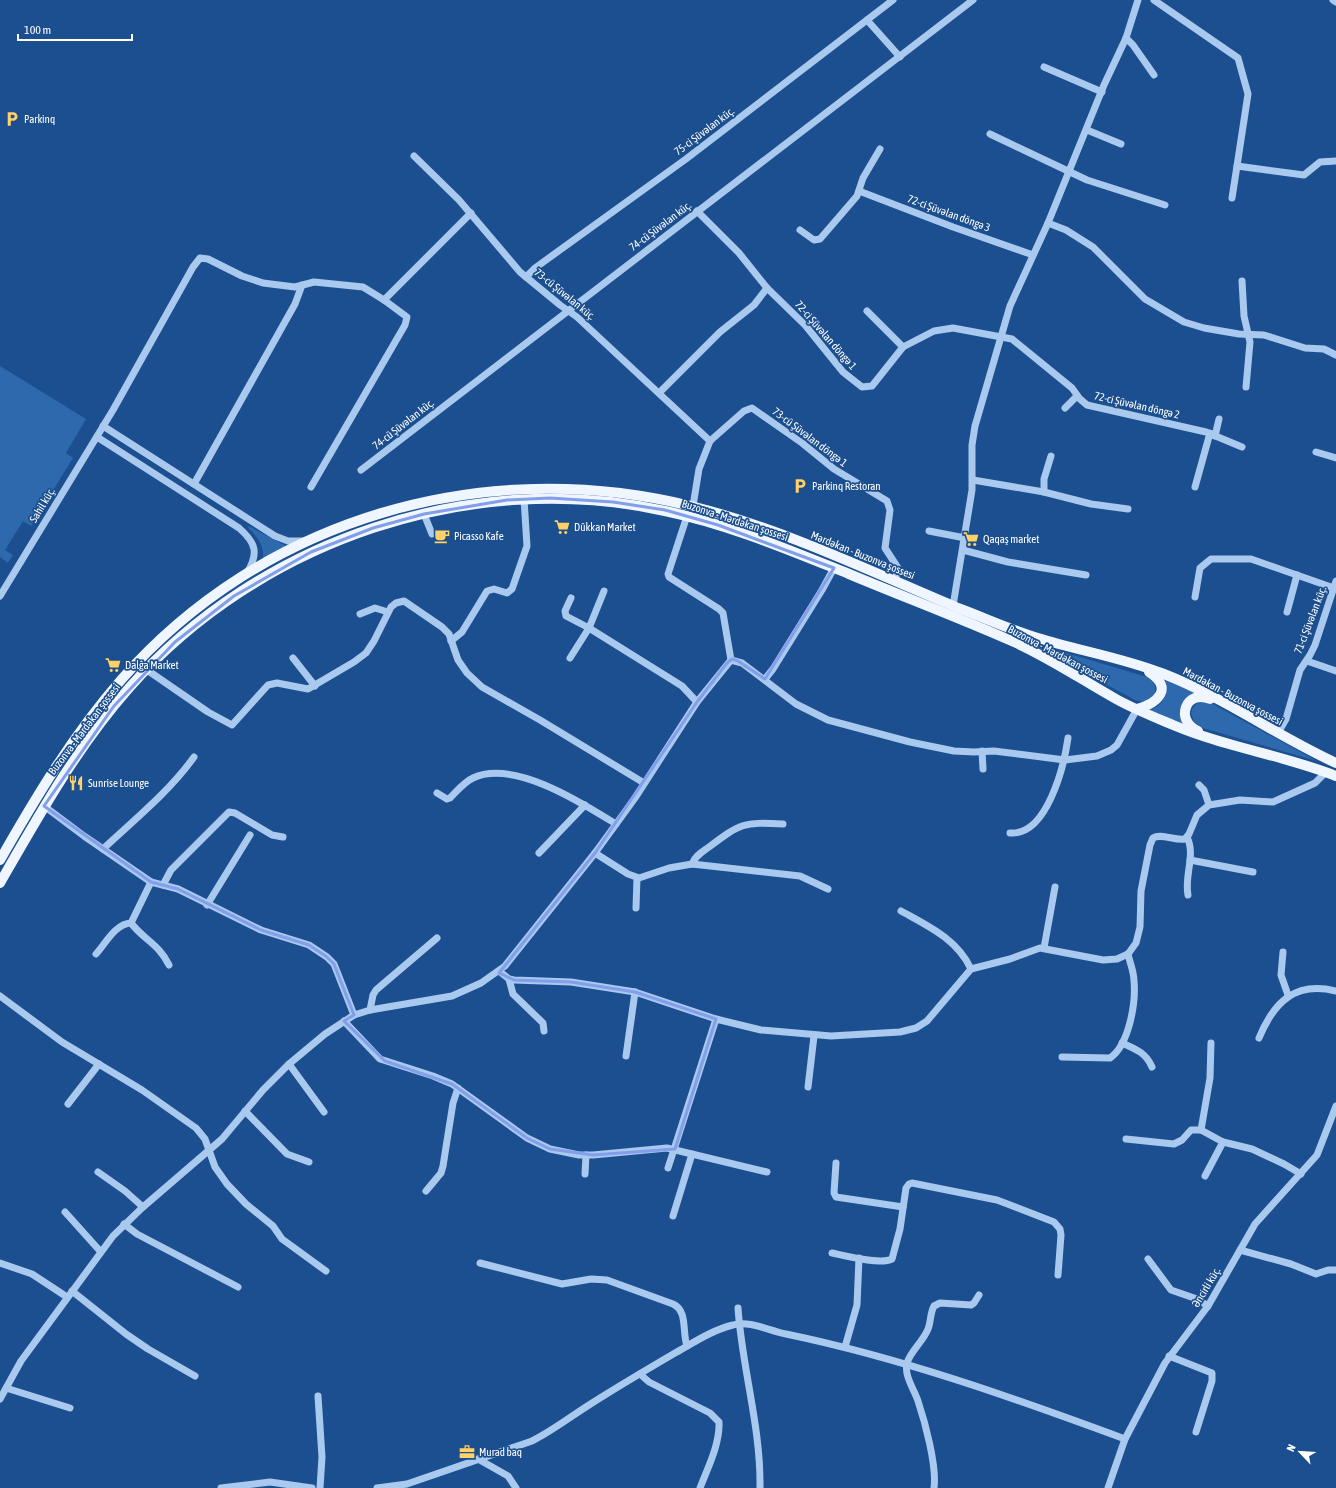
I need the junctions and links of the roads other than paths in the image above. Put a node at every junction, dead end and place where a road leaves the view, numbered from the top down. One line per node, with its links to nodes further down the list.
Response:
1 (892, 0): 7 (street, 75-ci Şüvəlan küç.)
2 (973, 0): 9 (street, 74-cü Şüvəlan küç.)
3 (1138, 0): 8 (street)
4 (1154, 0): 19 (street)
5 (1333, 0): 6 (street)
6 (1336, 2)
7 (867, 20): 9 (street); 29 (street, 75-ci Şüvəlan küç.)
8 (1126, 38): 11 (street); 12 (street)
9 (900, 57): 24 (street, 74-cü Şüvəlan küç.)
10 (1044, 67): 12 (street)
11 (1154, 76)
12 (1102, 92): 13 (street)
13 (1087, 130): 15 (street); 20 (street)
14 (990, 134): 20 (street)
15 (1121, 144)
16 (880, 149): 21 (street)
17 (414, 156): 25 (street, 73-cü Şüvəlan küç.)
18 (1336, 161): 19 (street)
19 (1238, 166): 22 (street)
20 (1069, 172): 23 (street); 26 (street)
21 (859, 191): 27 (street); 28 (street, 72-ci Şüvəlan döngə 3)
22 (1232, 198)
23 (1165, 205)
24 (697, 211): 32 (street, 72-ci Şüvəlan döngə 1); 34 (street, 74-cü Şüvəlan küç.)
25 (471, 213): 29 (street, 73-cü Şüvəlan küç.); 33 (street)
26 (1048, 222): 28 (street); 36 (street)
27 (800, 230)
28 (1033, 255): 37 (street)
29 (526, 277): 34 (street, 73-cü Şüvəlan küç.)
30 (1242, 281): 36 (street)
31 (302, 285): 33 (street); 45 (street, Sahil küç.); 55 (street)
32 (767, 288): 38 (street, 72-ci Şüvəlan döngə 1); 41 (street)
33 (384, 300): 56 (street)
34 (568, 310): 41 (street, 73-cü Şüvəlan küç.); 53 (street, 74-cü Şüvəlan küç.)
35 (867, 311): 38 (street)
36 (1248, 335): 39 (street); 40 (street)
37 (1001, 336): 38 (street, 72-ci Şüvəlan döngə 1); 42 (street, 72-ci Şüvəlan döngə 2); 54 (street)
38 (903, 347)
39 (1336, 355)
40 (1246, 387)
41 (659, 393): 48 (street, 73-cü Şüvəlan küç.)
42 (1077, 396): 43 (street); 46 (street, 72-ci Şüvəlan döngə 2)
43 (1066, 408)
44 (1218, 418): 46 (street)
45 (103, 426): 47 (street, Sahil küç.); 55 (street)
46 (1212, 434): 49 (street, 72-ci Şüvəlan döngə 2); 57 (street)
47 (97, 437): 70 (street); 76 (street, Sahil küç.)
48 (710, 441): 60 (street, 73-cü Şüvəlan döngə 1); 73 (street, 73-cü Şüvəlan döngə 1)
49 (1242, 447)
50 (1316, 452): 52 (street)
51 (1051, 456): 58 (street)
52 (1336, 458)
53 (361, 470)
54 (973, 480): 58 (street); 66 (street)
55 (194, 484): 67 (street)
56 (311, 487)
57 (1195, 487)
58 (1044, 492): 61 (street)
59 (524, 499): 62 (main road, Buzonva - Mərdəkan şossesi); 63 (main road, Buzonva - Mərdəkan şossesi); 84 (street)
60 (693, 506): 67 (main road, Mərdəkan - Buzonva şossesi); 73 (main road, Mərdəkan - Buzonva şossesi)
61 (1128, 509)
62 (424, 514): 65 (street); 90 (main road, Buzonva - Mərdəkan şossesi)
63 (688, 516): 69 (main road, Buzonva - Mərdəkan şossesi); 87 (street)
64 (929, 531): 66 (street)
65 (432, 534)
66 (964, 538): 68 (street)
67 (307, 541): 70 (main road, Mərdəkan - Buzonva şossesi)
68 (962, 550): 71 (street); 79 (street)
69 (834, 568): 92 (street); 95 (main road, Buzonva - Mərdəkan şossesi)
70 (247, 573): 122 (main road, Mərdəkan - Buzonva şossesi)
71 (1086, 575)
72 (1296, 575): 74 (street); 78 (street); 81 (street)
73 (895, 581): 79 (main road, Mərdəkan - Buzonva şossesi)
74 (1335, 585): 88 (street, 71-ci Şüvəlan küç.)
75 (604, 590): 83 (street)
76 (0, 596)
77 (571, 598): 83 (street)
78 (1195, 598)
79 (953, 606): 89 (main road, Mərdəkan - Buzonva şossesi)
80 (388, 612): 82 (street); 84 (street); 93 (street)
81 (1288, 612)
82 (360, 614)
83 (589, 628): 86 (street); 94 (street)
84 (451, 641): 107 (street)
85 (293, 658): 93 (street)
86 (570, 658)
87 (731, 660): 92 (street); 94 (street)
88 (1307, 661): 91 (street); 97 (street, 71-ci Şüvəlan küç.)
89 (1133, 664): 95 (main road); 96 (main road, Mərdəkan - Buzonva şossesi)
90 (147, 670): 93 (street); 112 (main road, Buzonva - Mərdəkan şossesi)
91 (1336, 671)
92 (765, 679): 100 (street)
93 (316, 686)
94 (698, 702): 107 (street)
95 (1137, 709): 99 (main road, Buzonva - Mərdəkan şossesi); 102 (street)
96 (1240, 710): 97 (main road, Mərdəkan - Buzonva şossesi); 99 (main road)
97 (1278, 733): 103 (main road, Mərdəkan - Buzonva şossesi)
98 (1068, 738): 102 (street)
99 (1224, 743): 105 (main road, Buzonva - Mərdəkan şossesi)
100 (982, 751): 102 (street); 104 (street)
101 (194, 757): 119 (street)
102 (1065, 760): 115 (street)
103 (1336, 763)
104 (983, 769)
105 (1326, 772): 106 (main road, Buzonva - Mərdəkan şossesi); 111 (street)
106 (1336, 776)
107 (644, 783): 113 (street)
108 (1199, 785): 111 (street)
109 (437, 793): 110 (street)
110 (585, 805): 113 (street); 120 (street)
111 (1209, 805): 118 (street)
112 (44, 806): 119 (street); 127 (main road, Buzonva - Mərdəkan şossesi)
113 (616, 824): 121 (street)
114 (783, 824): 124 (street)
115 (1010, 833)
116 (250, 835): 133 (street)
117 (283, 837): 129 (street)
118 (1187, 837): 123 (street); 141 (street)
119 (103, 849): 128 (street)
120 (539, 853)
121 (595, 853): 126 (street); 144 (street)
122 (0, 860)
123 (1190, 860): 125 (street); 132 (street)
124 (692, 864): 126 (street); 131 (street)
125 (1253, 872)
126 (637, 878): 134 (street)
127 (0, 882)
128 (151, 882): 129 (street); 136 (street)
129 (163, 885): 133 (street)
130 (1055, 887): 138 (street)
131 (828, 889)
132 (1188, 895)
133 (207, 905): 151 (street)
134 (636, 908)
135 (901, 911): 143 (street)
136 (131, 923): 140 (street); 142 (street)
137 (437, 938): 150 (street)
138 (1044, 948): 141 (street); 143 (street)
139 (1283, 952): 148 (street)
140 (96, 954)
141 (1128, 954): 157 (street)
142 (169, 965)
143 (971, 969): 155 (street)
144 (499, 972): 145 (street); 150 (street)
145 (509, 979): 147 (street); 154 (street)
146 (1336, 991): 148 (street)
147 (636, 992): 152 (street); 159 (street)
148 (1288, 995): 156 (street)
149 (0, 996): 161 (street)
150 (370, 1010): 151 (street)
151 (354, 1015): 153 (street)
152 (716, 1019): 155 (street); 173 (street)
153 (344, 1021): 162 (street); 165 (street)
154 (544, 1031)
155 (814, 1036): 164 (street)
156 (1259, 1038)
157 (1122, 1043): 160 (street); 163 (street)
158 (1211, 1043): 170 (street)
159 (626, 1056)
160 (1062, 1057)
161 (98, 1064): 166 (street); 174 (street)
162 (289, 1064): 168 (street); 169 (street)
163 (1152, 1067)
164 (808, 1087)
165 (458, 1088): 176 (street); 185 (street)
166 (68, 1104)
167 (1336, 1106): 183 (street, Əncirli küç.)
168 (245, 1111): 174 (street); 177 (street)
169 (324, 1112)
170 (1201, 1130): 171 (street); 172 (street)
171 (1126, 1139)
172 (1223, 1142): 183 (street); 184 (street)
173 (675, 1149): 175 (street); 176 (street); 179 (street)
174 (209, 1151): 186 (street); 199 (street)
175 (692, 1154): 181 (street); 189 (street)
176 (586, 1155): 182 (street)
177 (308, 1162)
178 (836, 1163): 187 (street)
179 (668, 1168)
180 (98, 1172): 186 (street)
181 (767, 1172)
182 (585, 1174)
183 (1301, 1174): 191 (street, Əncirli küç.)
184 (1205, 1176)
185 (426, 1191)
186 (143, 1207): 190 (street)
187 (903, 1208): 194 (street); 200 (street)
188 (65, 1212): 192 (street)
189 (673, 1216)
190 (124, 1224): 192 (street); 201 (street)
191 (1240, 1250): 198 (street); 205 (street, Əncirli küç.)
192 (100, 1251): 202 (street)
193 (832, 1253): 194 (street)
194 (859, 1258): 209 (street)
195 (1148, 1259): 205 (street)
196 (480, 1263): 208 (street)
197 (0, 1264): 204 (street)
198 (1336, 1270)
199 (326, 1272)
200 (1058, 1275)
201 (238, 1287)
202 (72, 1291): 204 (street); 213 (street)
203 (979, 1295): 211 (street)
204 (67, 1297): 214 (street)
205 (1208, 1306): 210 (street, Əncirli küç.)
206 (738, 1308): 207 (street)
207 (739, 1323): 208 (street); 209 (street); 227 (street)
208 (688, 1346): 212 (street)
209 (845, 1347): 211 (street)
210 (1169, 1356): 218 (street); 219 (street, Əncirli küç.)
211 (907, 1364): 219 (street); 228 (street)
212 (640, 1374): 220 (street); 226 (street)
213 (195, 1376)
214 (6, 1388): 216 (street); 217 (street)
215 (318, 1396): 223 (street)
216 (0, 1399)
217 (70, 1408)
218 (1196, 1432)
219 (1125, 1439): 229 (street, Əncirli küç.)
220 (478, 1459): 224 (street); 225 (street)
221 (221, 1488): 222 (street)
222 (312, 1488)
223 (320, 1488)
224 (377, 1488)
225 (516, 1488)
226 (700, 1488)
227 (760, 1488)
228 (934, 1488)
229 (1108, 1488)

